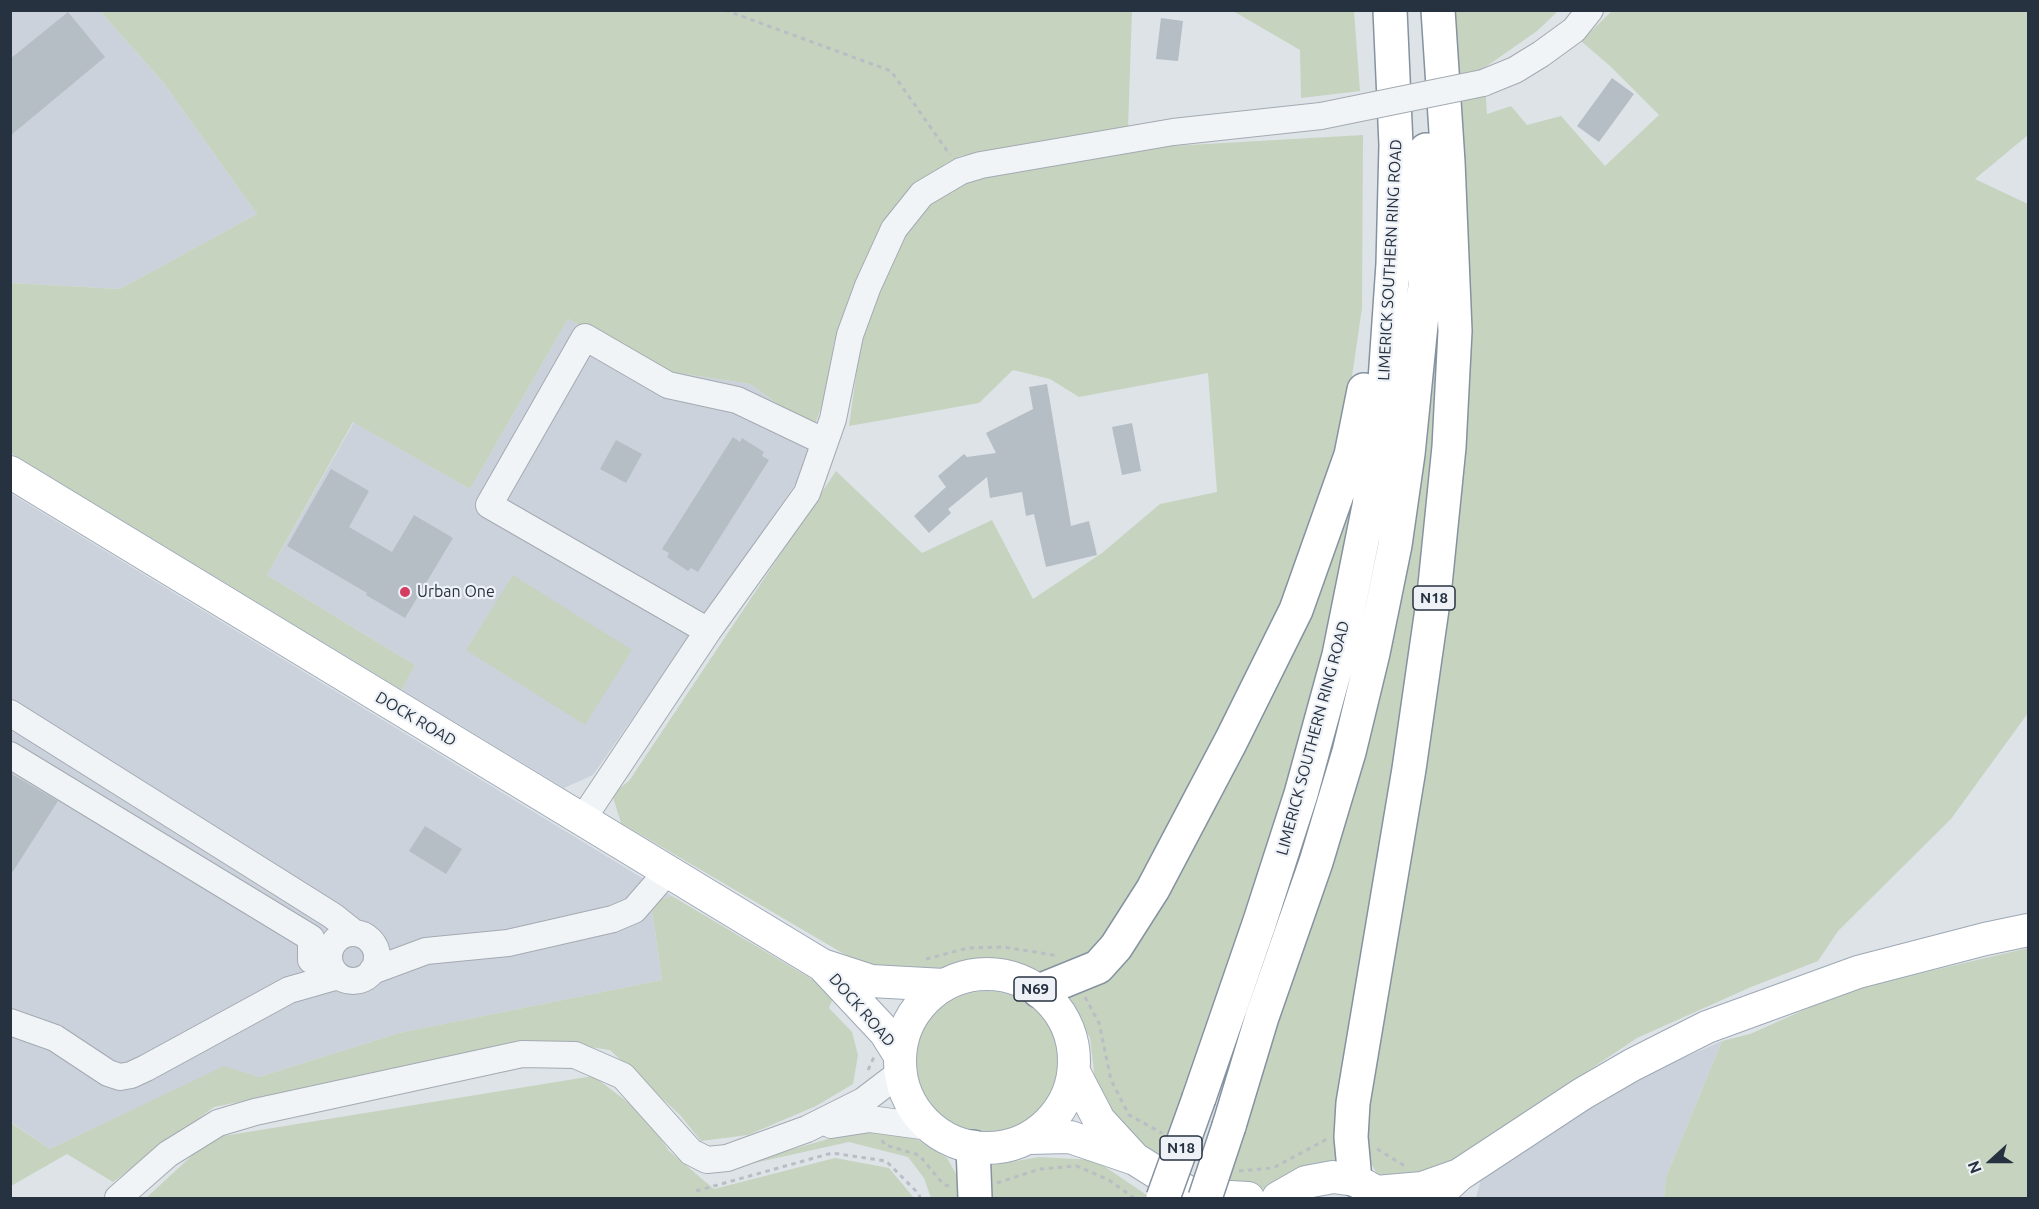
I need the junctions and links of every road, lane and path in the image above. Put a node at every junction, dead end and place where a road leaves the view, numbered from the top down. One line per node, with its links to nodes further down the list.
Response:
1 (725, 10): 7 (path)
2 (1368, 10): 8 (highway, N18)
3 (1421, 10): 40 (highway, LIMERICK SOUTHERN RING ROAD / N18, bridge)
4 (1438, 10): 35 (highway, N18)
5 (1590, 10): 7 (street, bridge)
6 (1391, 26): 8 (highway, N18); 40 (highway, LIMERICK SOUTHERN RING ROAD / N18, bridge)
7 (961, 171): 9 (street)
8 (1377, 288): 25 (highway, N18)
9 (825, 442): 11 (street); 11 (street)
10 (10, 472): 14 (main road, DOCK ROAD)
11 (708, 631): 14 (street)
12 (10, 713): 17 (street)
13 (10, 754): 18 (street)
14 (582, 820): 15 (main road, DOCK ROAD)
15 (667, 872): 19 (street); 20 (main road, DOCK ROAD)
16 (2028, 930): 34 (main road)
17 (361, 935): 18 (street); 19 (street); 21 (street)
18 (317, 950): 22 (street); 24 (street)
19 (426, 951): 21 (street)
20 (822, 965): 23 (main road, DOCK ROAD); 27 (main road, DOCK ROAD)
21 (372, 971): 22 (street)
22 (338, 976): 24 (street)
23 (944, 986): 25 (main road, N69); 27 (main road, N69)
24 (289, 990): 26 (street)
25 (1039, 992): 28 (main road, N69)
26 (10, 1022)
27 (901, 1064): 29 (main road, N69); 30 (street)
28 (1074, 1072): 31 (main road, N69); 33 (main road, N69)
29 (929, 1126): 30 (street); 32 (main road, N69)
30 (807, 1129): 37 (street)
31 (1028, 1138): 32 (main road, N69); 33 (main road, N69)
32 (973, 1147): 39 (highway)
33 (1135, 1159): 40 (main road, N69)
34 (1459, 1175): 35 (main road); 43 (main road)
35 (1371, 1190): 42 (main road)
36 (696, 1191): 38 (path)
37 (118, 1198)
38 (920, 1198)
39 (975, 1198)
40 (1189, 1198): 41 (main road, N69)
41 (1248, 1198)
42 (1278, 1198)
43 (1434, 1198)

